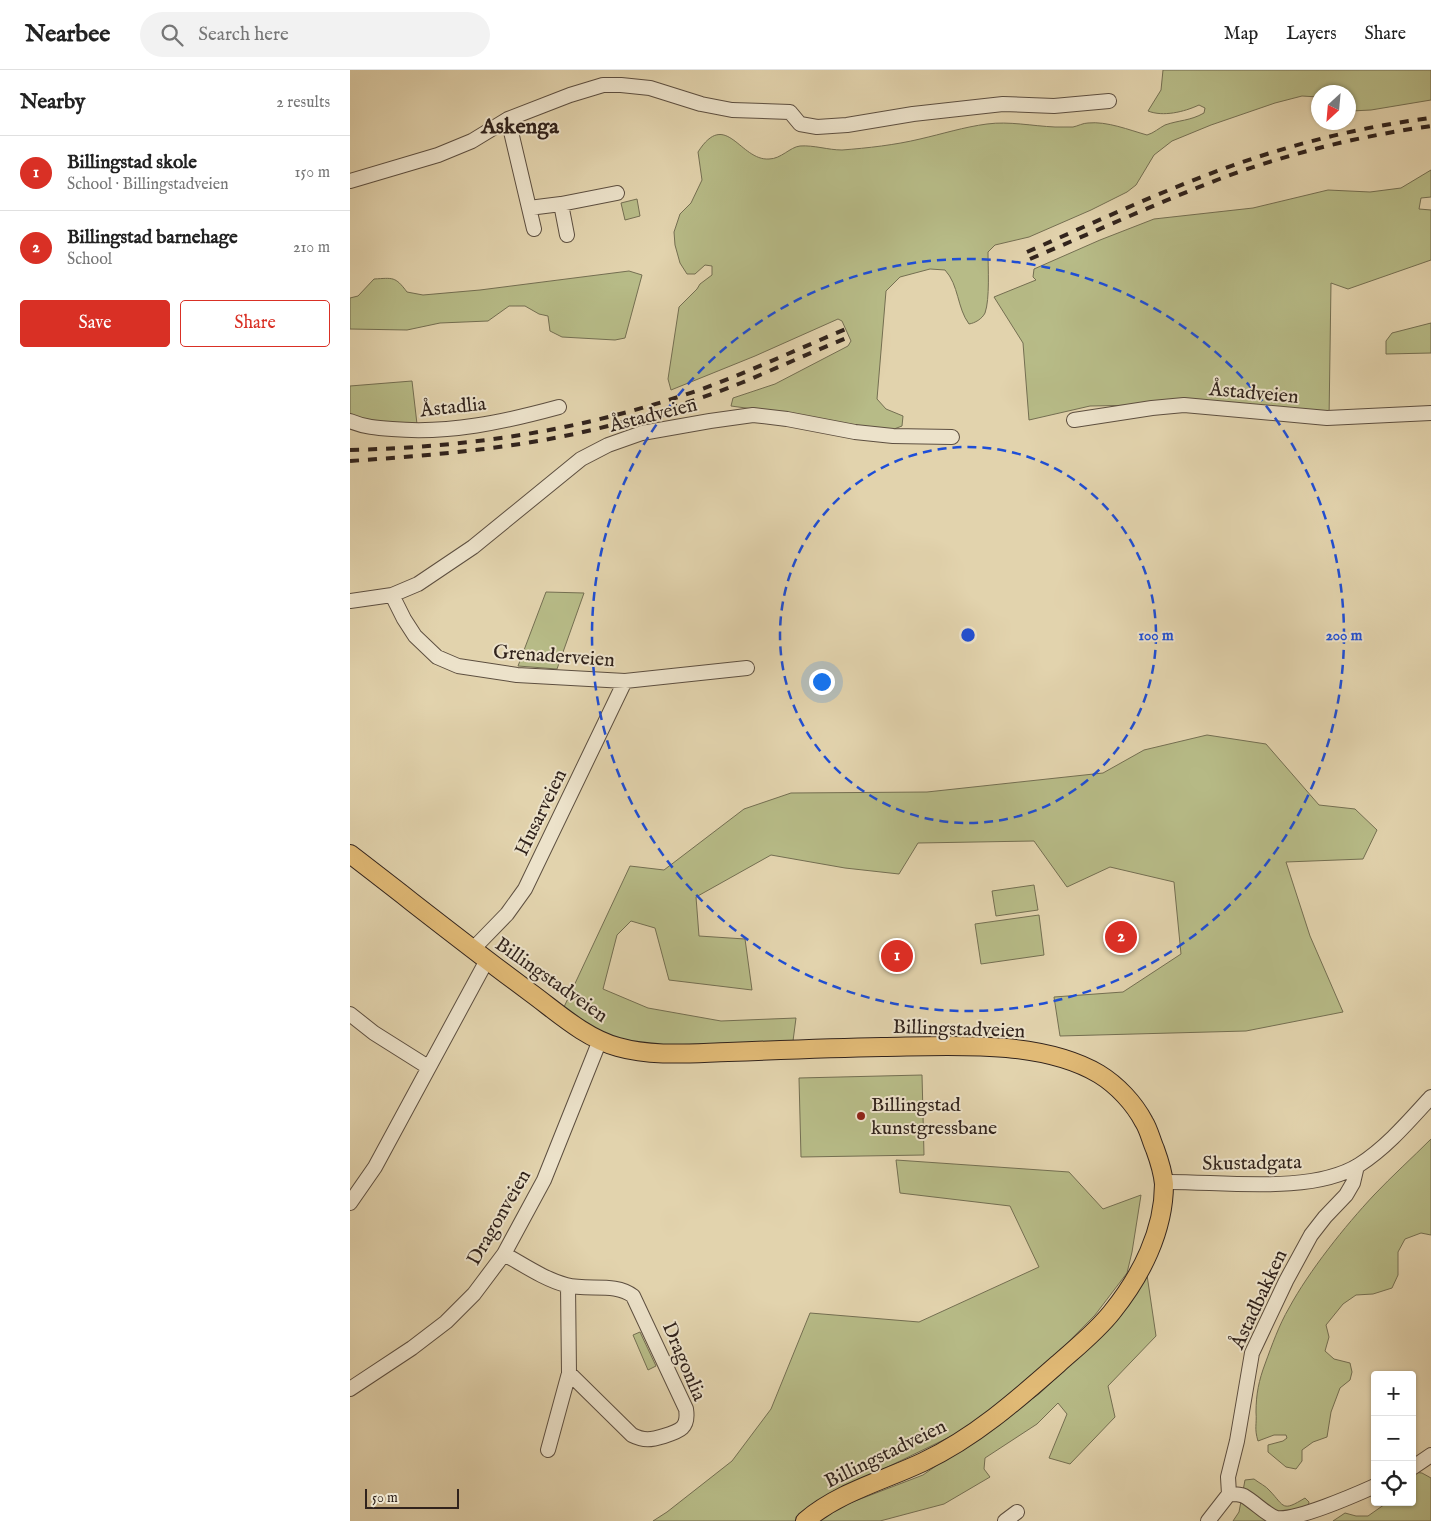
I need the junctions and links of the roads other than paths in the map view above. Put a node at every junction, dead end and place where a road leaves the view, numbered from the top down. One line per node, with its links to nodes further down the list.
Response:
1 (1109, 101): 2 (street)
2 (508, 119): 3 (street); 6 (street)
3 (350, 181)
4 (617, 193): 5 (street)
5 (561, 204): 6 (street); 8 (street)
6 (529, 208): 7 (street)
7 (534, 229)
8 (567, 235)
9 (559, 407): 12 (street, Åstadlia)
10 (1431, 413): 11 (street, Åstadveien)
11 (1074, 420)
12 (350, 421)
13 (952, 437): 14 (street, Åstadveien)
14 (392, 595): 15 (street, Åstadveien); 17 (street, Grenaderveien)
15 (350, 601)
16 (747, 668): 17 (street, Grenaderveien)
17 (625, 680): 19 (street, Husarveien)
18 (350, 854): 19 (main road, Billingstadveien)
19 (473, 950): 20 (main road, Billingstadveien)
20 (487, 960): 22 (main road, Billingstadveien); 23 (street)
21 (350, 1014): 23 (street)
22 (600, 1040): 26 (main road, Billingstadveien); 28 (street, Dragonveien)
23 (428, 1067): 27 (street)
24 (1431, 1097): 25 (street, Skustadgata)
25 (1357, 1166): 26 (street, Skustadgata); 36 (street, Åstadbakken)
26 (1164, 1182): 38 (main road, Billingstadveien)
27 (350, 1203)
28 (504, 1254): 29 (street, Dragonlia); 31 (street, Dragonveien)
29 (568, 1286): 30 (street); 30 (street, Dragonlia)
30 (569, 1373): 32 (street)
31 (350, 1389)
32 (548, 1450)
33 (1431, 1455): 34 (street)
34 (1416, 1465)
35 (1371, 1488): 36 (street)
36 (1229, 1494): 40 (street)
37 (1017, 1512): 39 (street)
38 (805, 1521)
39 (1004, 1521)
40 (1208, 1521)

